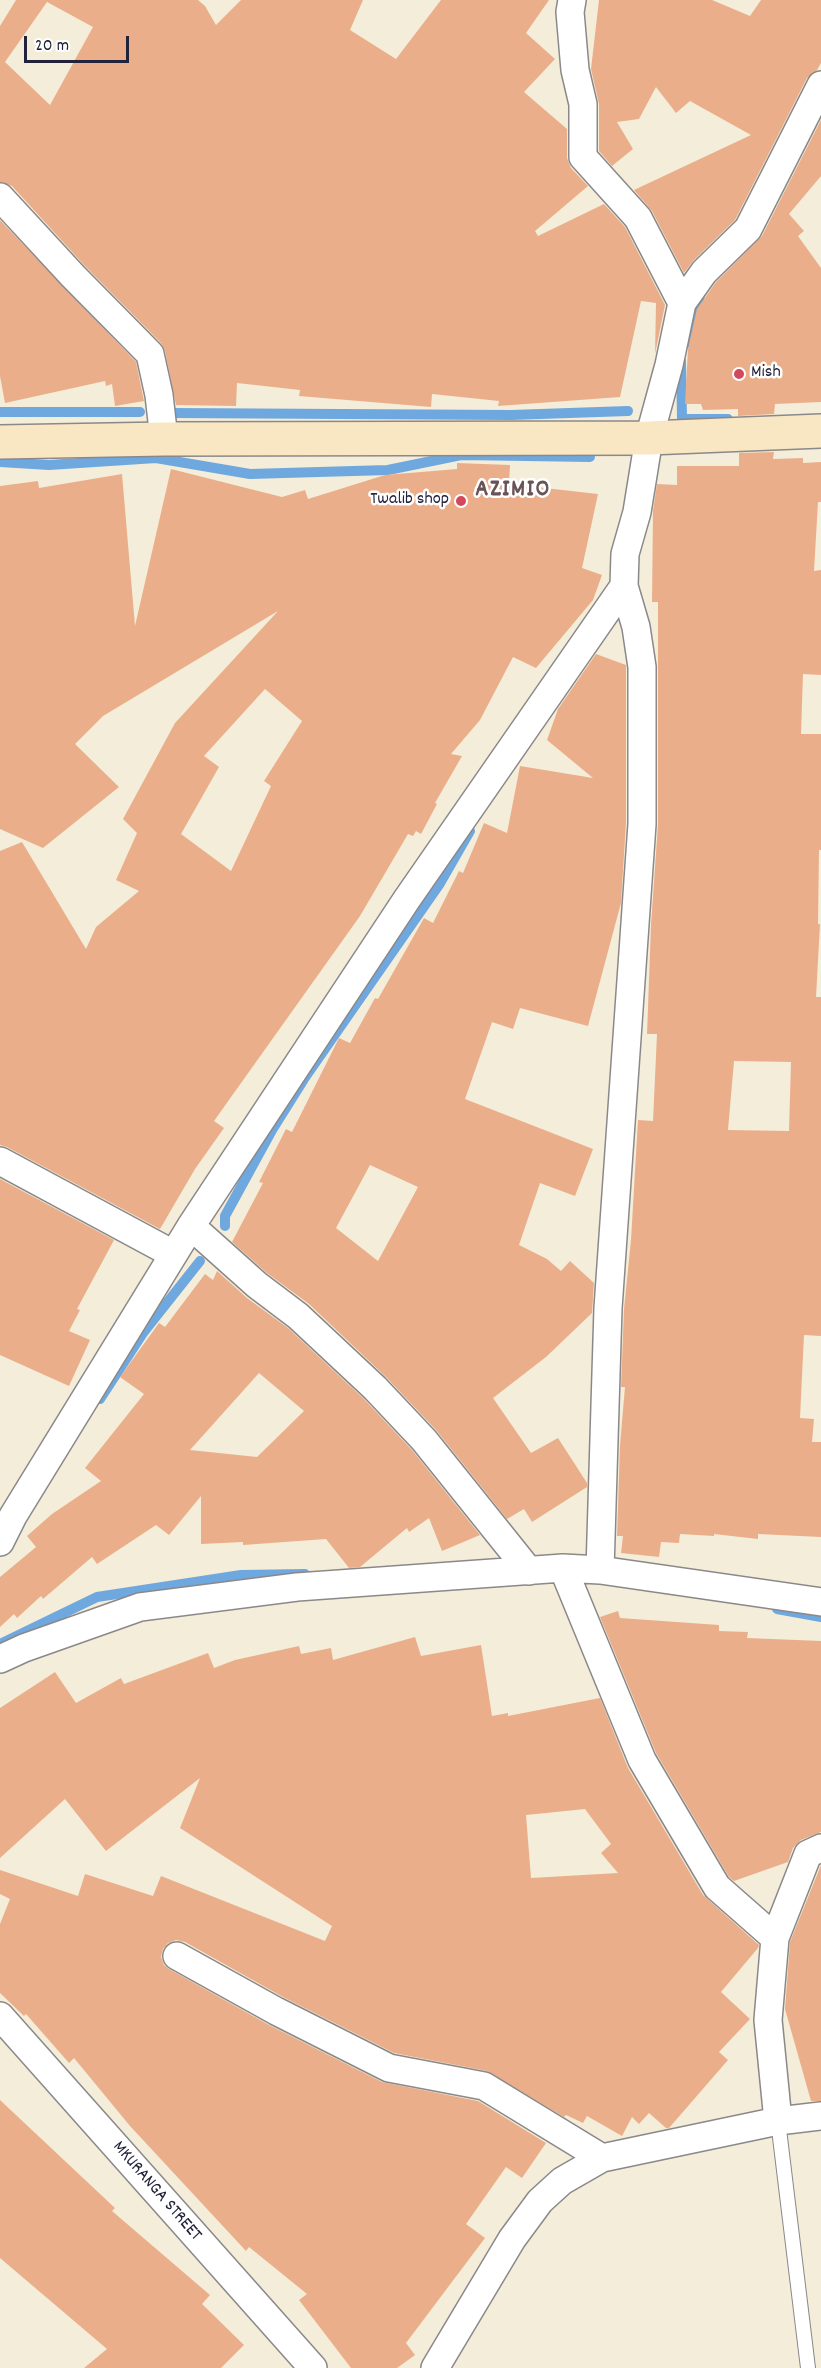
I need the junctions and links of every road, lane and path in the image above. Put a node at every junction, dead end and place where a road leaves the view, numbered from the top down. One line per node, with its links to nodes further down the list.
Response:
1 (572, 0): 4 (street)
2 (821, 85): 4 (street)
3 (0, 197): 7 (street)
4 (682, 303): 6 (street)
5 (821, 431): 6 (street)
6 (649, 438): 7 (street); 9 (street)
7 (164, 439): 8 (street)
8 (0, 442)
9 (624, 585): 11 (street); 16 (street)
10 (0, 1161): 12 (street)
11 (190, 1226): 12 (street); 15 (street)
12 (173, 1254): 13 (street)
13 (0, 1542)
14 (563, 1568): 15 (street); 16 (street); 20 (street)
15 (529, 1570): 18 (street)
16 (600, 1570): 17 (street)
17 (821, 1602)
18 (0, 1659)
19 (821, 1848): 20 (street)
20 (775, 1938): 24 (street)
21 (177, 1956): 25 (street)
22 (0, 2016): 26 (street, MKURANGA STREET)
23 (821, 2116): 24 (street)
24 (778, 2121): 25 (street); 28 (lane)
25 (602, 2158): 27 (street)
26 (313, 2368)
27 (435, 2368)
28 (808, 2368)

